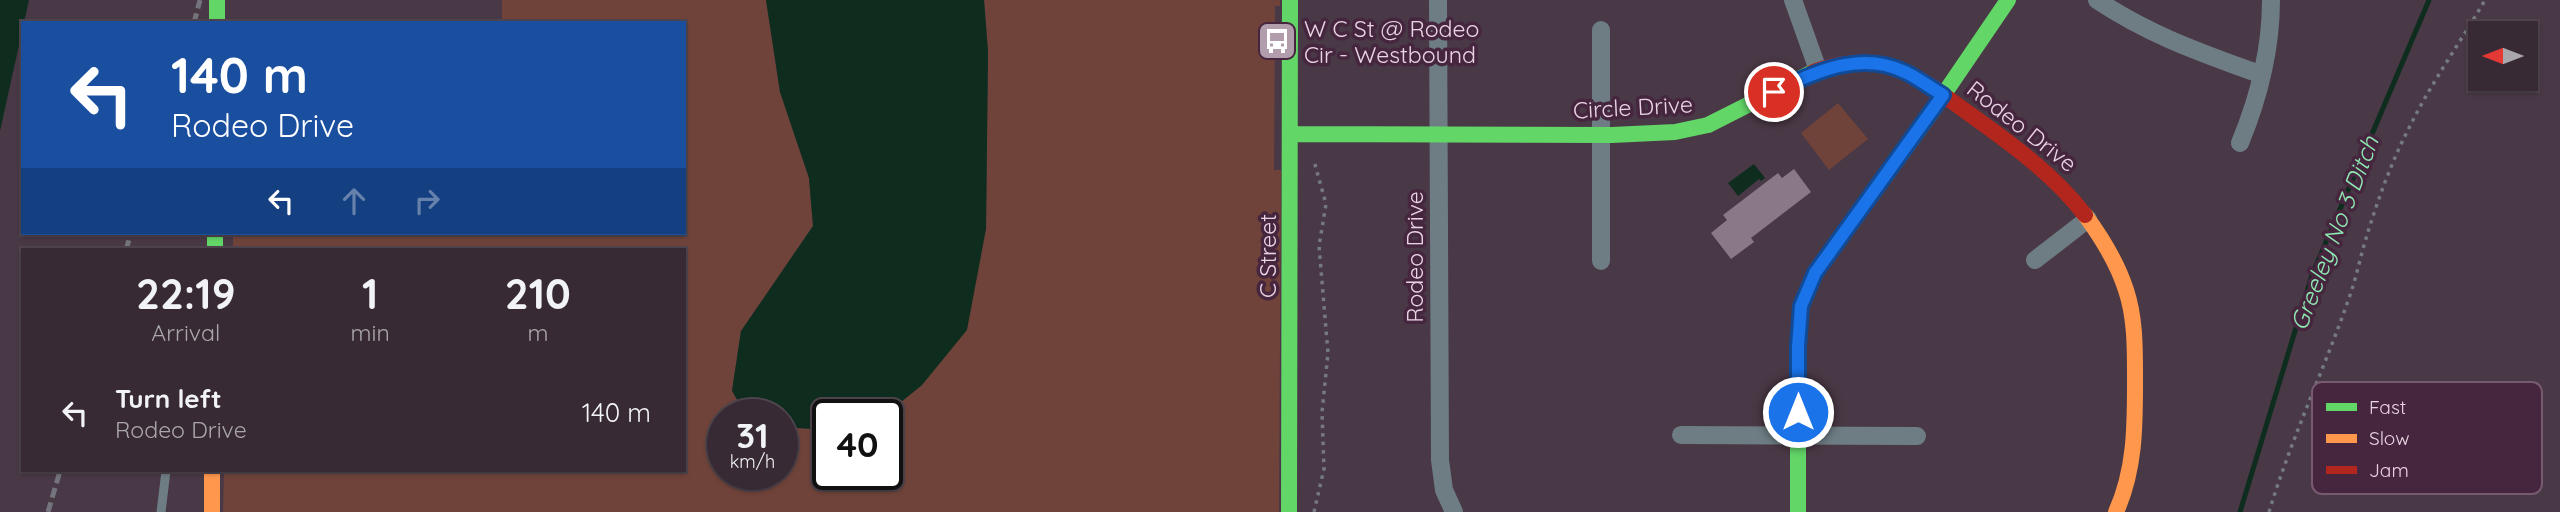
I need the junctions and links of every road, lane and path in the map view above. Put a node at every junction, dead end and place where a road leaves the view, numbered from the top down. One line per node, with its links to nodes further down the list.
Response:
1 (217, 0): 9 (street)
2 (1290, 0): 14 (street, C Street)
3 (1438, 0): 15 (street, Rodeo Drive)
4 (1793, 0): 11 (street)
5 (2008, 0): 13 (street)
6 (2097, 0): 12 (street)
7 (2271, 0): 12 (street)
8 (2485, 0): 22 (path)
9 (217, 21)
10 (1601, 30): 16 (street)
11 (1818, 71): 13 (street, Rodeo Drive); 16 (street, Circle Drive)
12 (2262, 75): 17 (street)
13 (1943, 95): 19 (street, Rodeo Drive); 24 (street)
14 (1290, 134): 15 (street, Circle Drive); 31 (street, C Street)
15 (1438, 134): 16 (street, Circle Drive); 33 (street, Rodeo Drive)
16 (1602, 135): 21 (street)
17 (2240, 143)
18 (1314, 161): 32 (path)
19 (2088, 219): 20 (street); 35 (street, Rodeo Drive)
20 (2035, 260)
21 (1601, 261)
22 (2317, 382)
23 (2312, 393): 36 (path)
24 (1798, 434): 25 (street); 26 (street); 34 (street)
25 (1681, 435)
26 (1917, 436)
27 (166, 472): 29 (lane)
28 (212, 472): 30 (street)
29 (161, 512)
30 (212, 512)
31 (1289, 512)
32 (1314, 512)
33 (1454, 512)
34 (1798, 512)
35 (2116, 512)
36 (2269, 512)

